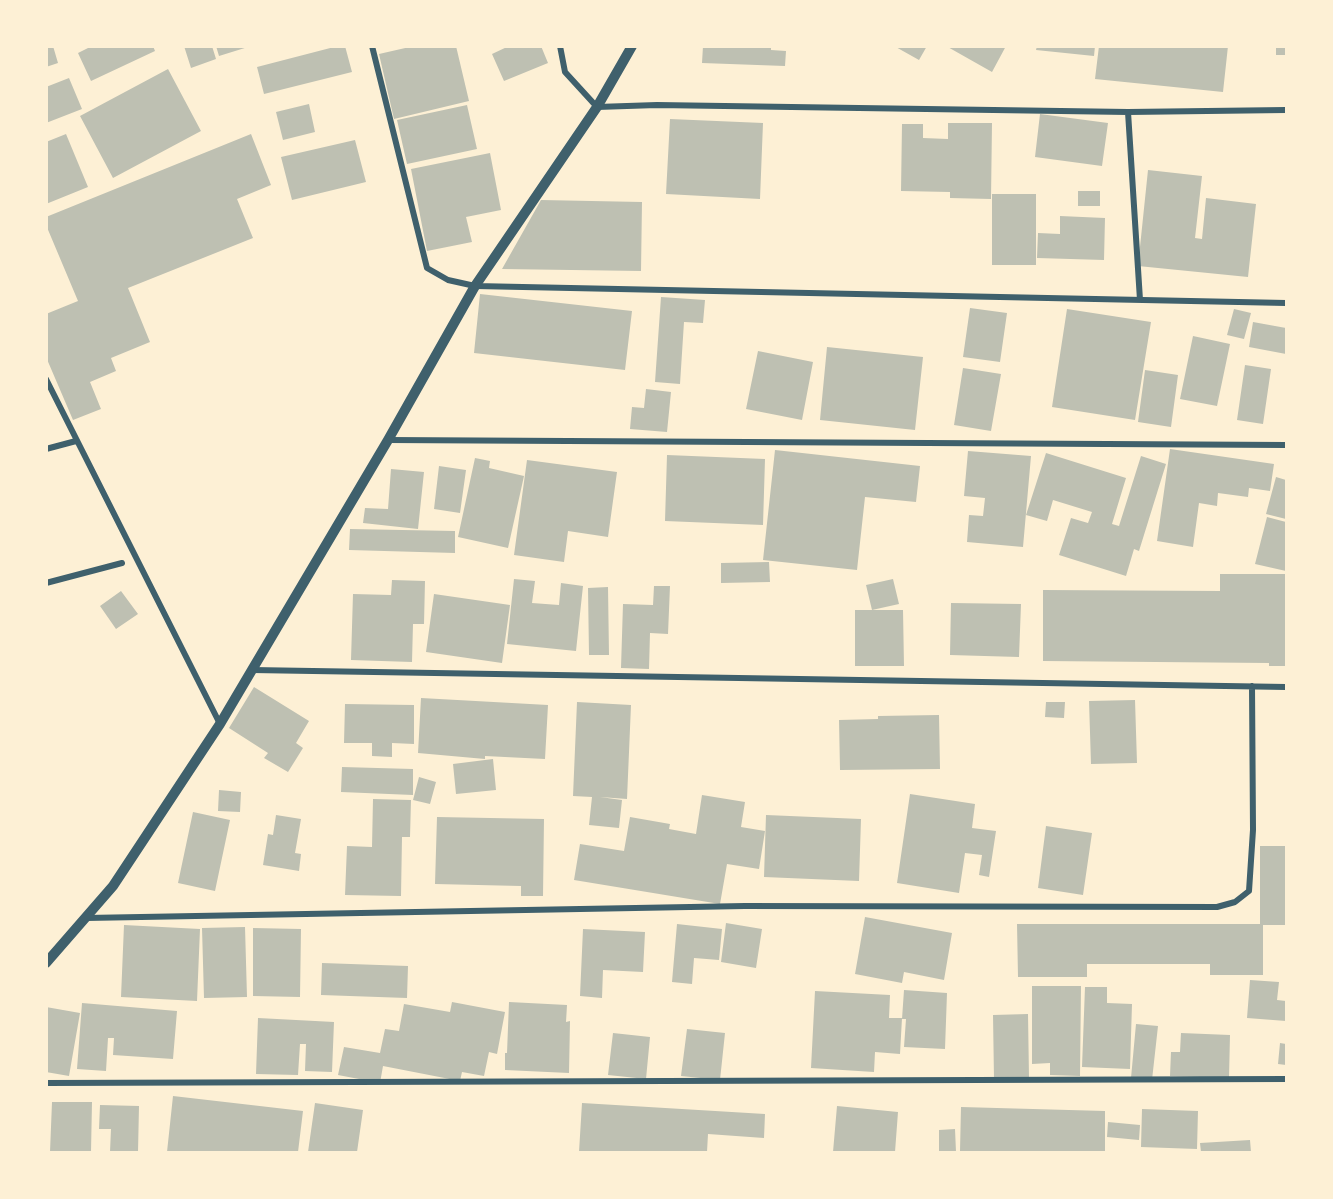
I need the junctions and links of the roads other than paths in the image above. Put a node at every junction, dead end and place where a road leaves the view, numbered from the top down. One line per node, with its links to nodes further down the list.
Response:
1 (372, 46): 7 (street)
2 (560, 46): 4 (street)
3 (632, 46): 4 (street)
4 (597, 107): 6 (street); 7 (street)
5 (1287, 110): 6 (street)
6 (1128, 112): 8 (street)
7 (475, 286): 8 (street); 11 (street)
8 (1140, 300): 9 (street)
9 (1287, 303)
10 (46, 379): 12 (street)
11 (388, 440): 13 (street); 17 (street)
12 (76, 441): 14 (street); 20 (street)
13 (1287, 445)
14 (46, 449)
15 (122, 563): 16 (street)
16 (46, 583)
17 (252, 670): 18 (street); 20 (street)
18 (1252, 686): 19 (street); 21 (street)
19 (1287, 687)
20 (220, 724): 21 (street)
21 (85, 918): 22 (street)
22 (46, 963)
23 (1287, 1079): 24 (street)
24 (46, 1083)

